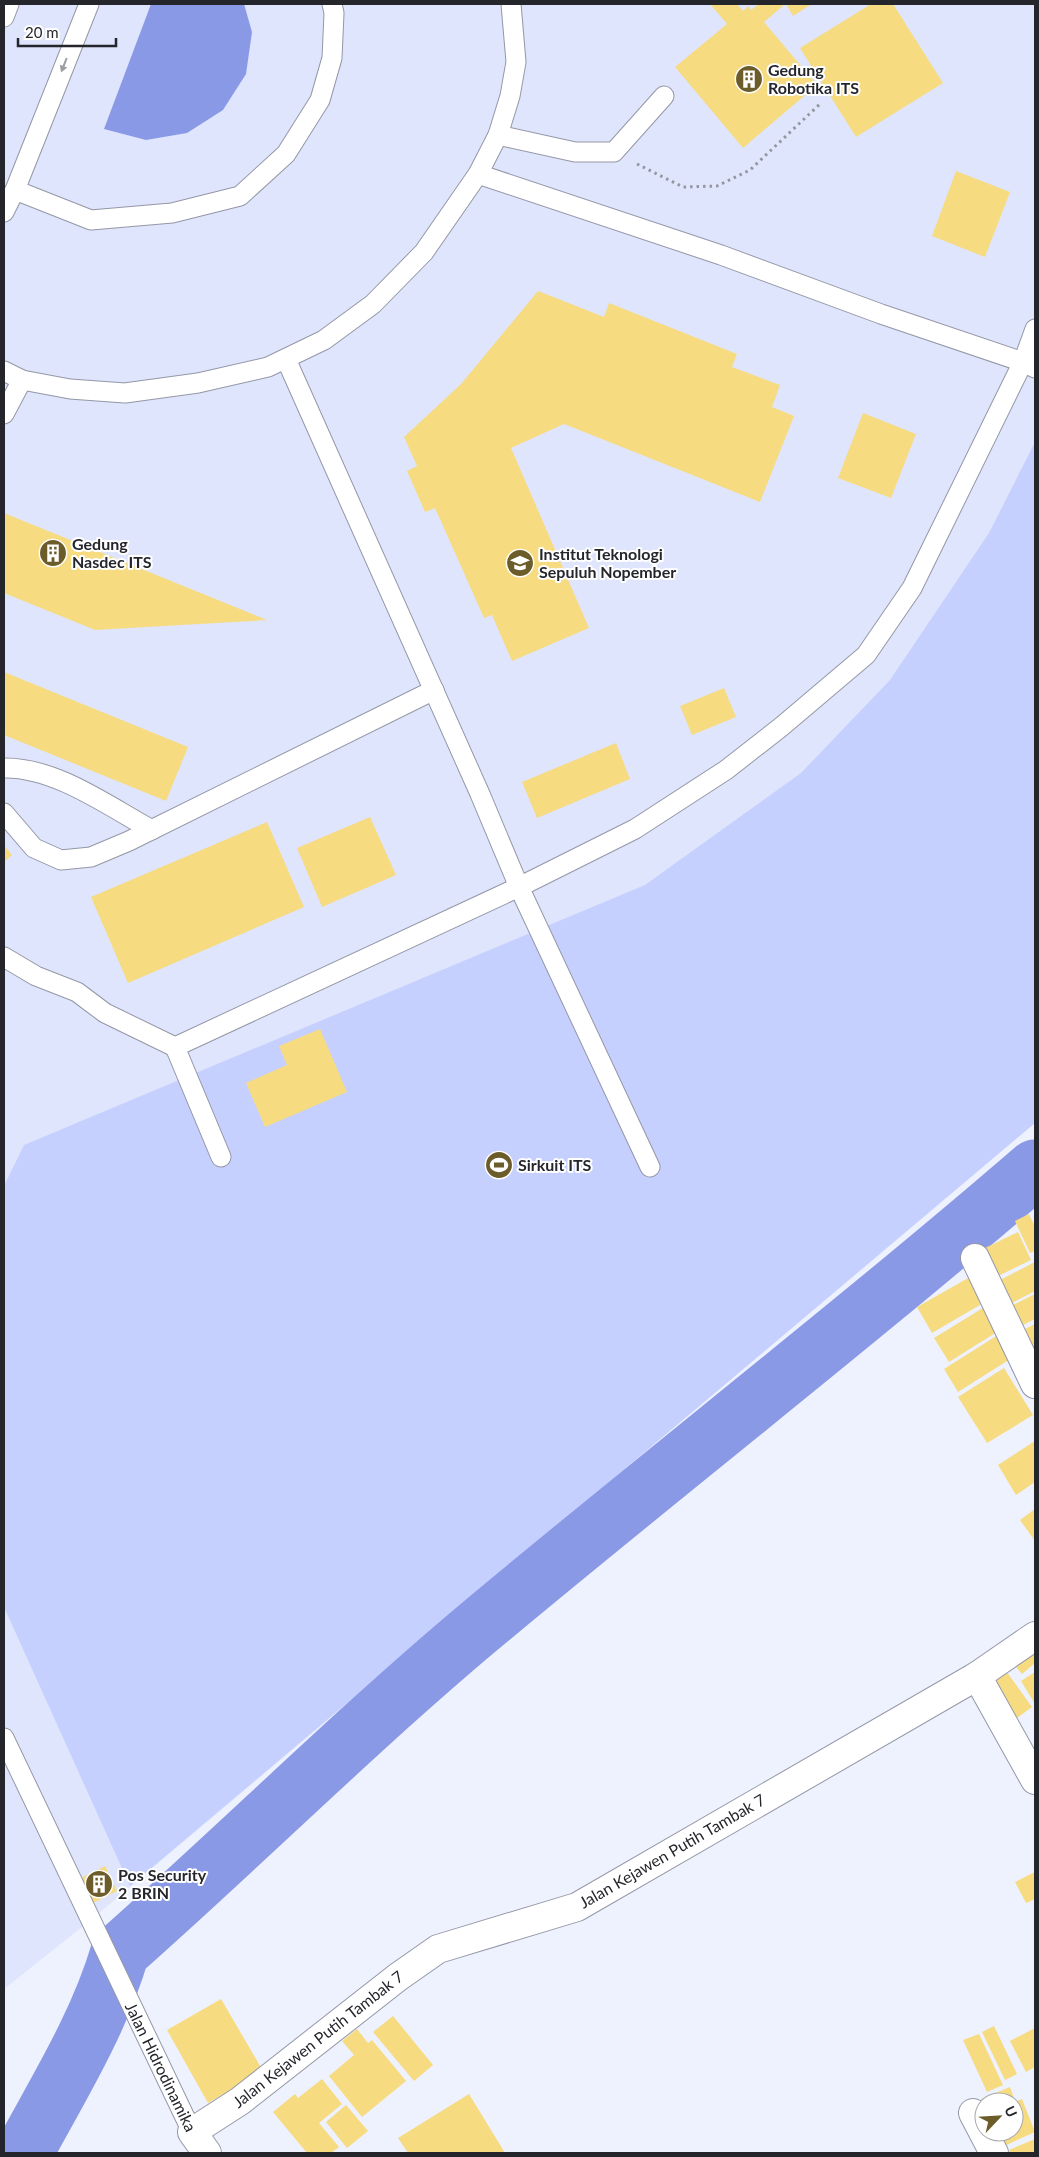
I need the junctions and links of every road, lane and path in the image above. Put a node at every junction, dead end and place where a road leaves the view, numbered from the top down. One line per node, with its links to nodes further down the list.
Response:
1 (9, 4): 5 (lane)
2 (89, 4): 11 (lane, one-way to 11)
3 (332, 4): 11 (lane)
4 (511, 4): 8 (lane)
5 (4, 16)
6 (664, 96): 9 (lane)
7 (821, 103): 9 (path)
8 (498, 135): 9 (lane); 10 (lane)
9 (614, 152)
10 (478, 174): 14 (lane); 15 (lane)
11 (15, 190): 12 (lane)
12 (4, 212)
13 (1035, 329): 15 (lane)
14 (286, 359): 17 (lane); 19 (lane)
15 (1029, 365): 23 (lane)
16 (4, 371): 17 (lane)
17 (22, 380): 18 (lane)
18 (4, 414)
19 (434, 690): 22 (lane); 23 (lane)
20 (4, 768): 22 (lane)
21 (4, 813): 22 (lane)
22 (152, 830)
23 (519, 887): 25 (lane); 27 (lane)
24 (4, 957): 25 (lane)
25 (175, 1047): 26 (lane)
26 (221, 1157)
27 (650, 1167)
28 (975, 1258): 29 (street)
29 (1035, 1384)
30 (1035, 1636): 31 (street, Jalan Kejawen Putih Tambak 7)
31 (977, 1676): 33 (street); 35 (street, Jalan Kejawen Putih Tambak 7)
32 (4, 1738): 35 (lane, Jalan Hidrodinamika)
33 (1035, 1780)
34 (973, 2113): 36 (street)
35 (200, 2143)
36 (994, 2153)

